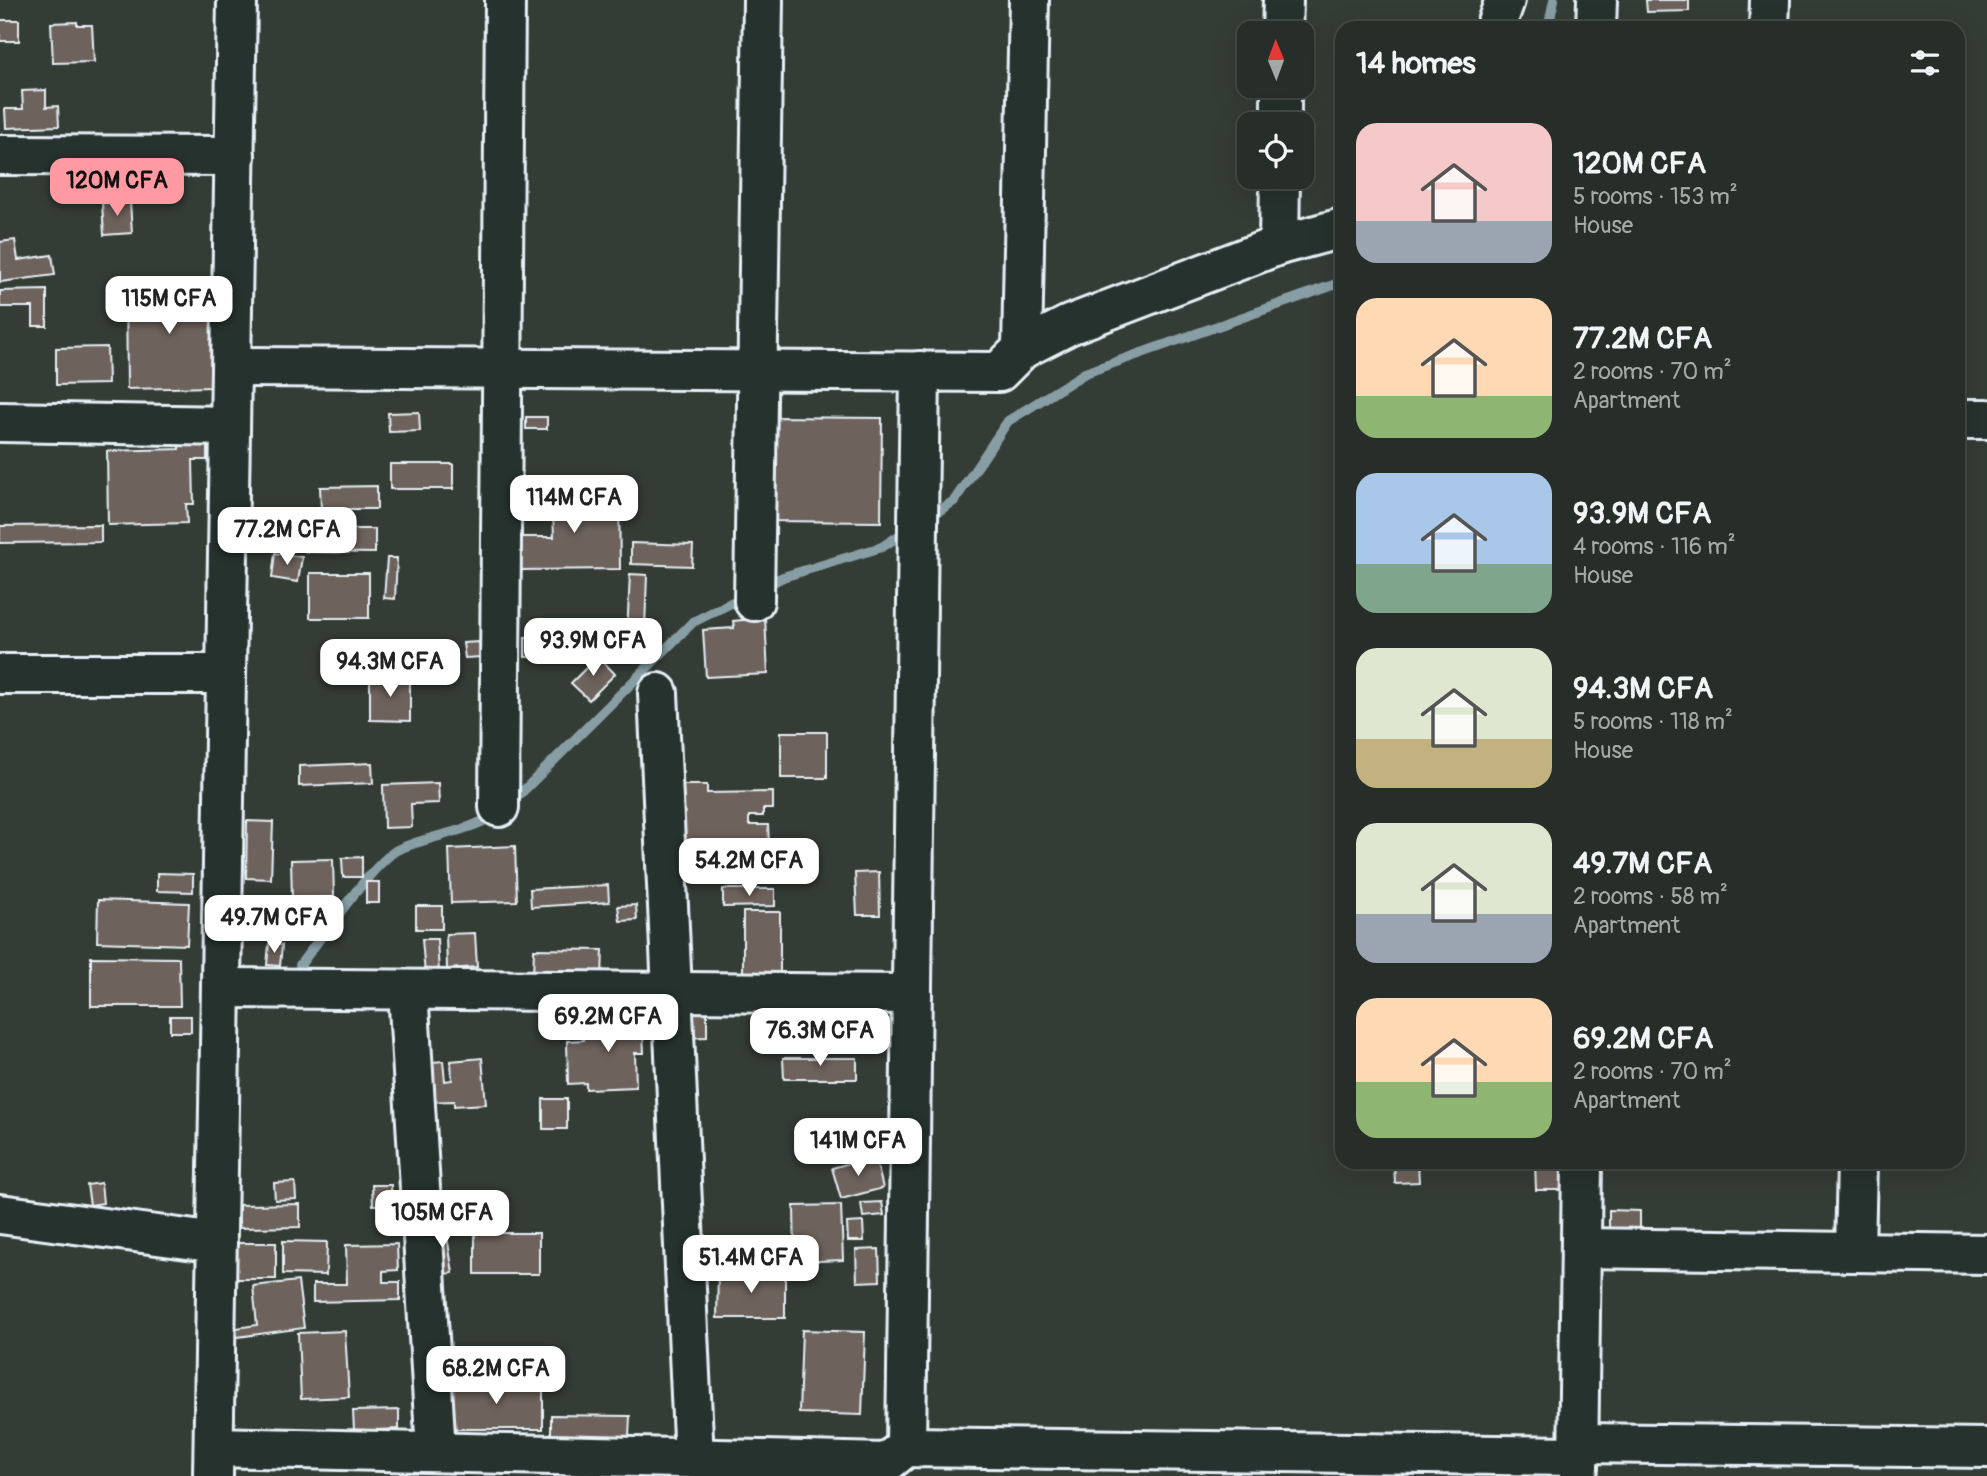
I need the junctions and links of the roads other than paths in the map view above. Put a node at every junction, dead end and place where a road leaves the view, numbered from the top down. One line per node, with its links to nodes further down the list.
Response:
1 (237, 0): 14 (street)
2 (505, 0): 20 (street)
3 (763, 0): 21 (street)
4 (1029, 0): 18 (street)
5 (1283, 0): 9 (street)
6 (1505, 0): 10 (street)
7 (1597, 0): 11 (street)
8 (1770, 0): 12 (street)
9 (1282, 21)
10 (1498, 21)
11 (1596, 21)
12 (1769, 21)
13 (0, 156): 14 (street)
14 (235, 156): 19 (street)
15 (1280, 189): 17 (street)
16 (1335, 230): 17 (street)
17 (1279, 245): 18 (street)
18 (1022, 349): 22 (street)
19 (232, 366): 20 (street); 26 (street)
20 (502, 368): 21 (street); 31 (street)
21 (758, 370): 22 (street); 27 (street)
22 (920, 371): 35 (street)
23 (1965, 419): 24 (street)
24 (1987, 419)
25 (0, 422): 26 (street)
26 (230, 426): 29 (street)
27 (754, 601)
28 (0, 674): 29 (street)
29 (226, 674): 32 (street)
30 (658, 693): 34 (street)
31 (499, 807)
32 (221, 988): 33 (street); 39 (street)
33 (408, 990): 34 (street); 44 (street)
34 (672, 992): 35 (street); 45 (street)
35 (912, 994): 48 (street)
36 (1582, 1169): 40 (street)
37 (1857, 1169): 41 (street)
38 (0, 1214): 39 (street)
39 (217, 1244): 47 (street)
40 (1581, 1248): 41 (street); 46 (street)
41 (1855, 1252): 42 (street)
42 (1987, 1254)
43 (1987, 1448): 46 (street)
44 (436, 1452): 45 (street); 47 (street)
45 (694, 1458): 48 (street)
46 (1578, 1458): 48 (street)
47 (214, 1461)
48 (893, 1462)

